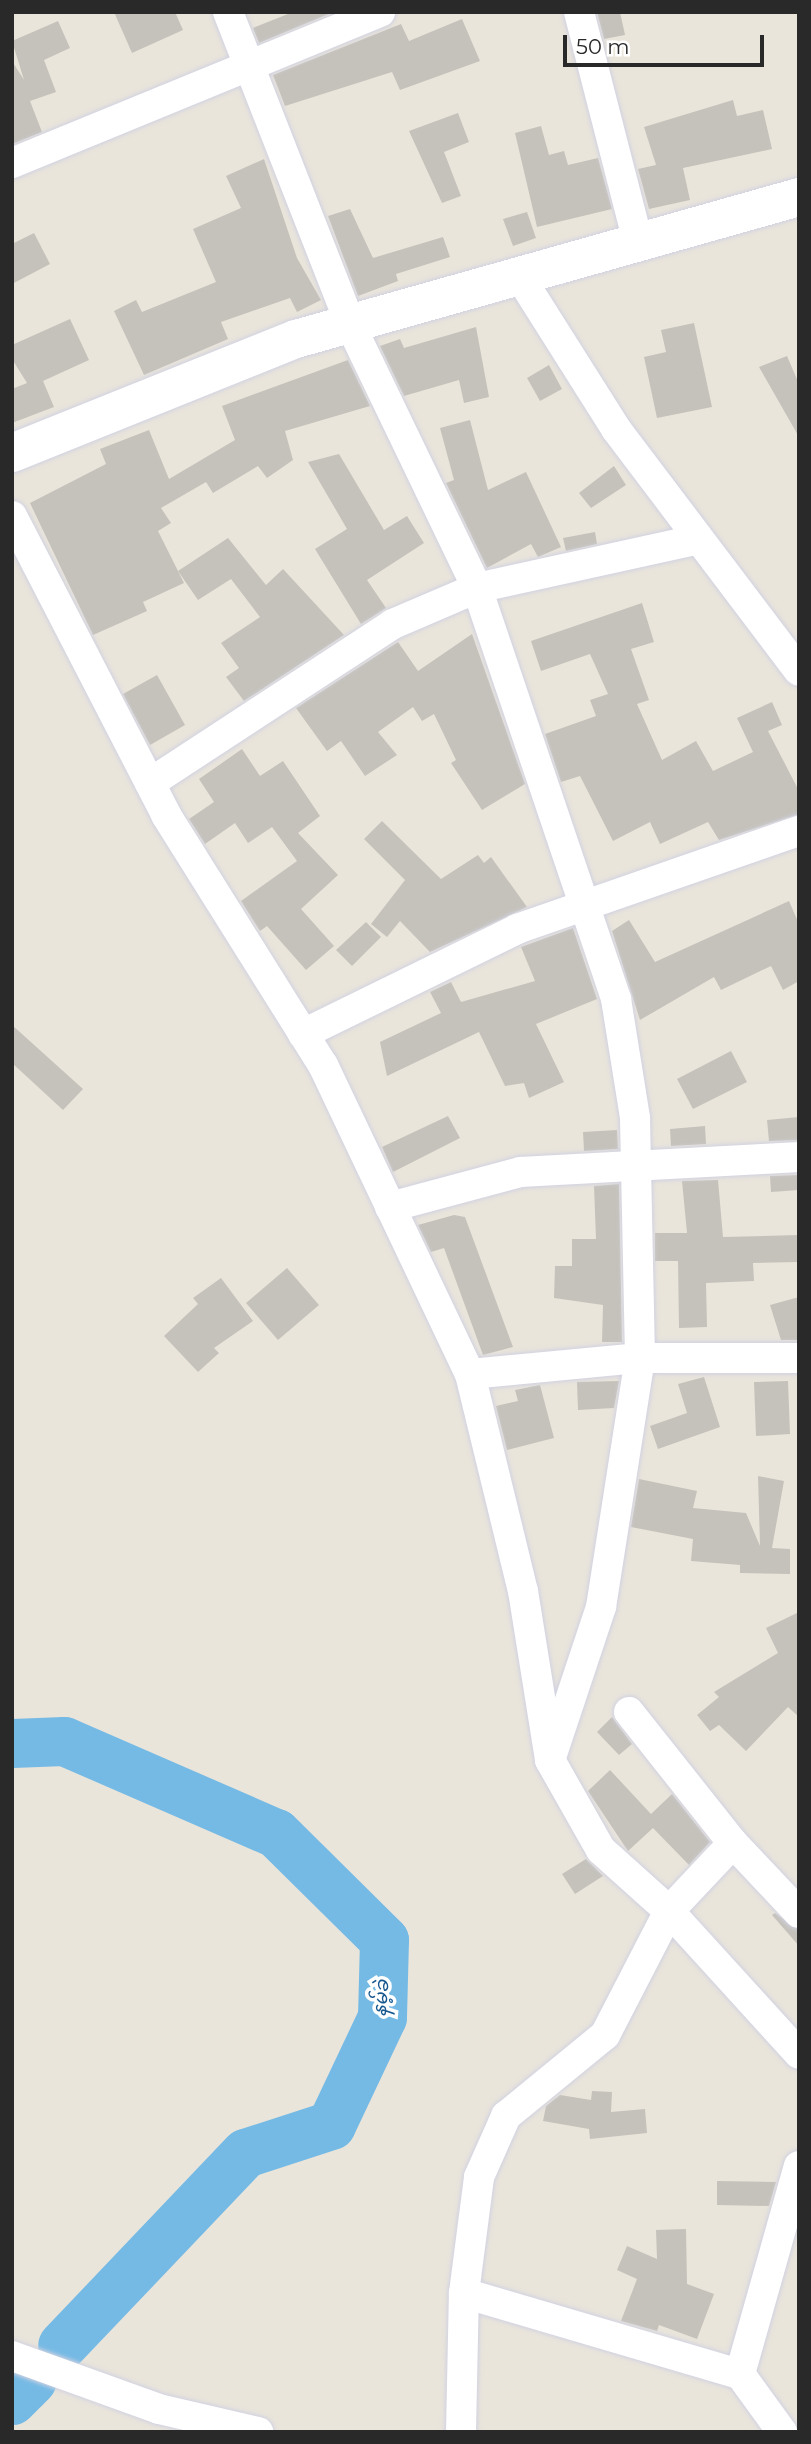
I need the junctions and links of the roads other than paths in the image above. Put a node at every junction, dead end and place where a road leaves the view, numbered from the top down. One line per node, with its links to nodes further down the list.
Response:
1 (228, 12): 4 (street)
2 (380, 12): 4 (street)
3 (579, 12): 7 (street)
4 (249, 67): 5 (street); 9 (street)
5 (12, 163)
6 (799, 197): 7 (main road)
7 (639, 245): 8 (main road)
8 (520, 277): 9 (main road); 12 (street)
9 (351, 324): 10 (main road); 13 (street)
10 (12, 453)
11 (12, 516): 15 (street)
12 (695, 540): 13 (street); 14 (street)
13 (477, 588): 15 (street); 17 (street)
14 (799, 671)
15 (150, 783): 18 (street)
16 (799, 831): 17 (street)
17 (586, 908): 18 (street); 20 (street)
18 (303, 1034): 21 (street)
19 (799, 1157): 20 (street)
20 (637, 1167): 21 (street); 22 (street)
21 (390, 1207): 24 (street)
22 (640, 1358): 23 (street); 24 (street); 26 (street)
23 (799, 1358)
24 (470, 1374): 26 (street)
25 (629, 1712): 27 (street)
26 (550, 1760): 28 (street)
27 (733, 1843): 28 (street); 29 (street)
28 (669, 1912): 30 (street); 32 (street)
29 (799, 1913)
30 (799, 2054)
31 (799, 2166): 34 (street)
32 (464, 2293): 34 (street); 36 (street)
33 (12, 2356): 35 (street)
34 (740, 2374): 37 (street)
35 (258, 2432)
36 (461, 2432)
37 (782, 2432)

